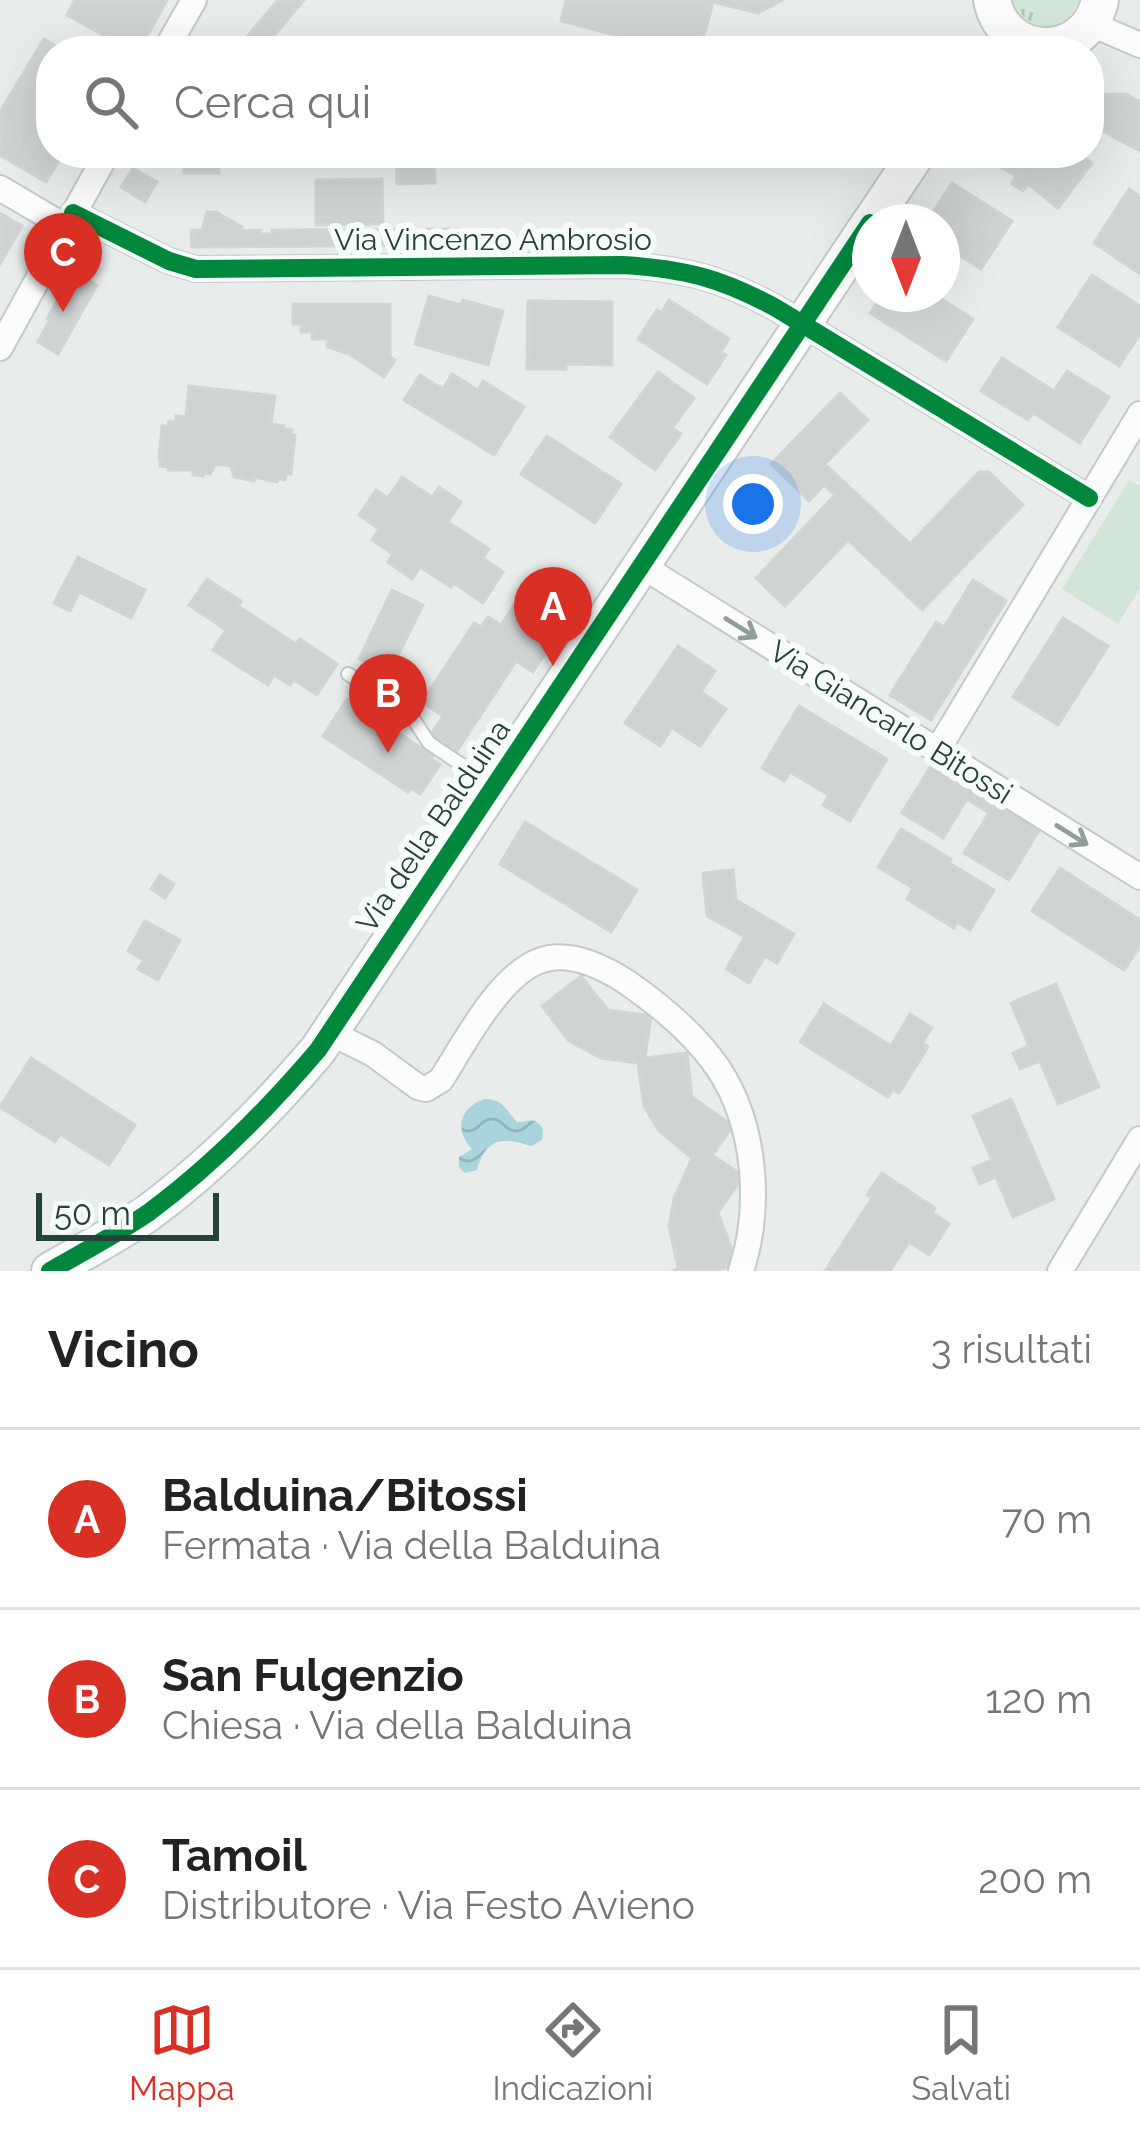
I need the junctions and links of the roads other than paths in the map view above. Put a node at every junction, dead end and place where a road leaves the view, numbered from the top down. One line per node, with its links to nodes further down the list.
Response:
1 (194, 0): 3 (street)
2 (1096, 12): 4 (street); 5 (street)
3 (174, 36)
4 (1074, 36)
5 (1140, 46)
6 (98, 168): 10 (street)
7 (907, 168): 9 (street, Via della Balduina)
8 (0, 188): 10 (street, Via Vincenzo Ambrosio)
9 (882, 204)
10 (69, 220): 12 (street, Via Vincenzo Ambrosio); 13 (street)
11 (852, 250): 12 (street, Via della Balduina)
12 (803, 325): 15 (street, Via Vincenzo Ambrosio); 16 (street, Via della Balduina)
13 (0, 348)
14 (1140, 414): 15 (street)
15 (1089, 498): 18 (street)
16 (642, 566): 18 (street, Via Giancarlo Bitossi, one-way to 18); 19 (street, Via della Balduina)
17 (348, 674): 19 (lane)
18 (938, 752): 20 (street, Via Giancarlo Bitossi, one-way to 20)
19 (495, 787): 21 (street, Via della Balduina)
20 (1140, 877)
21 (331, 1033): 23 (street, Via della Balduina); 24 (street)
22 (1140, 1139): 25 (street)
23 (50, 1271)
24 (741, 1271)
25 (1060, 1271)

